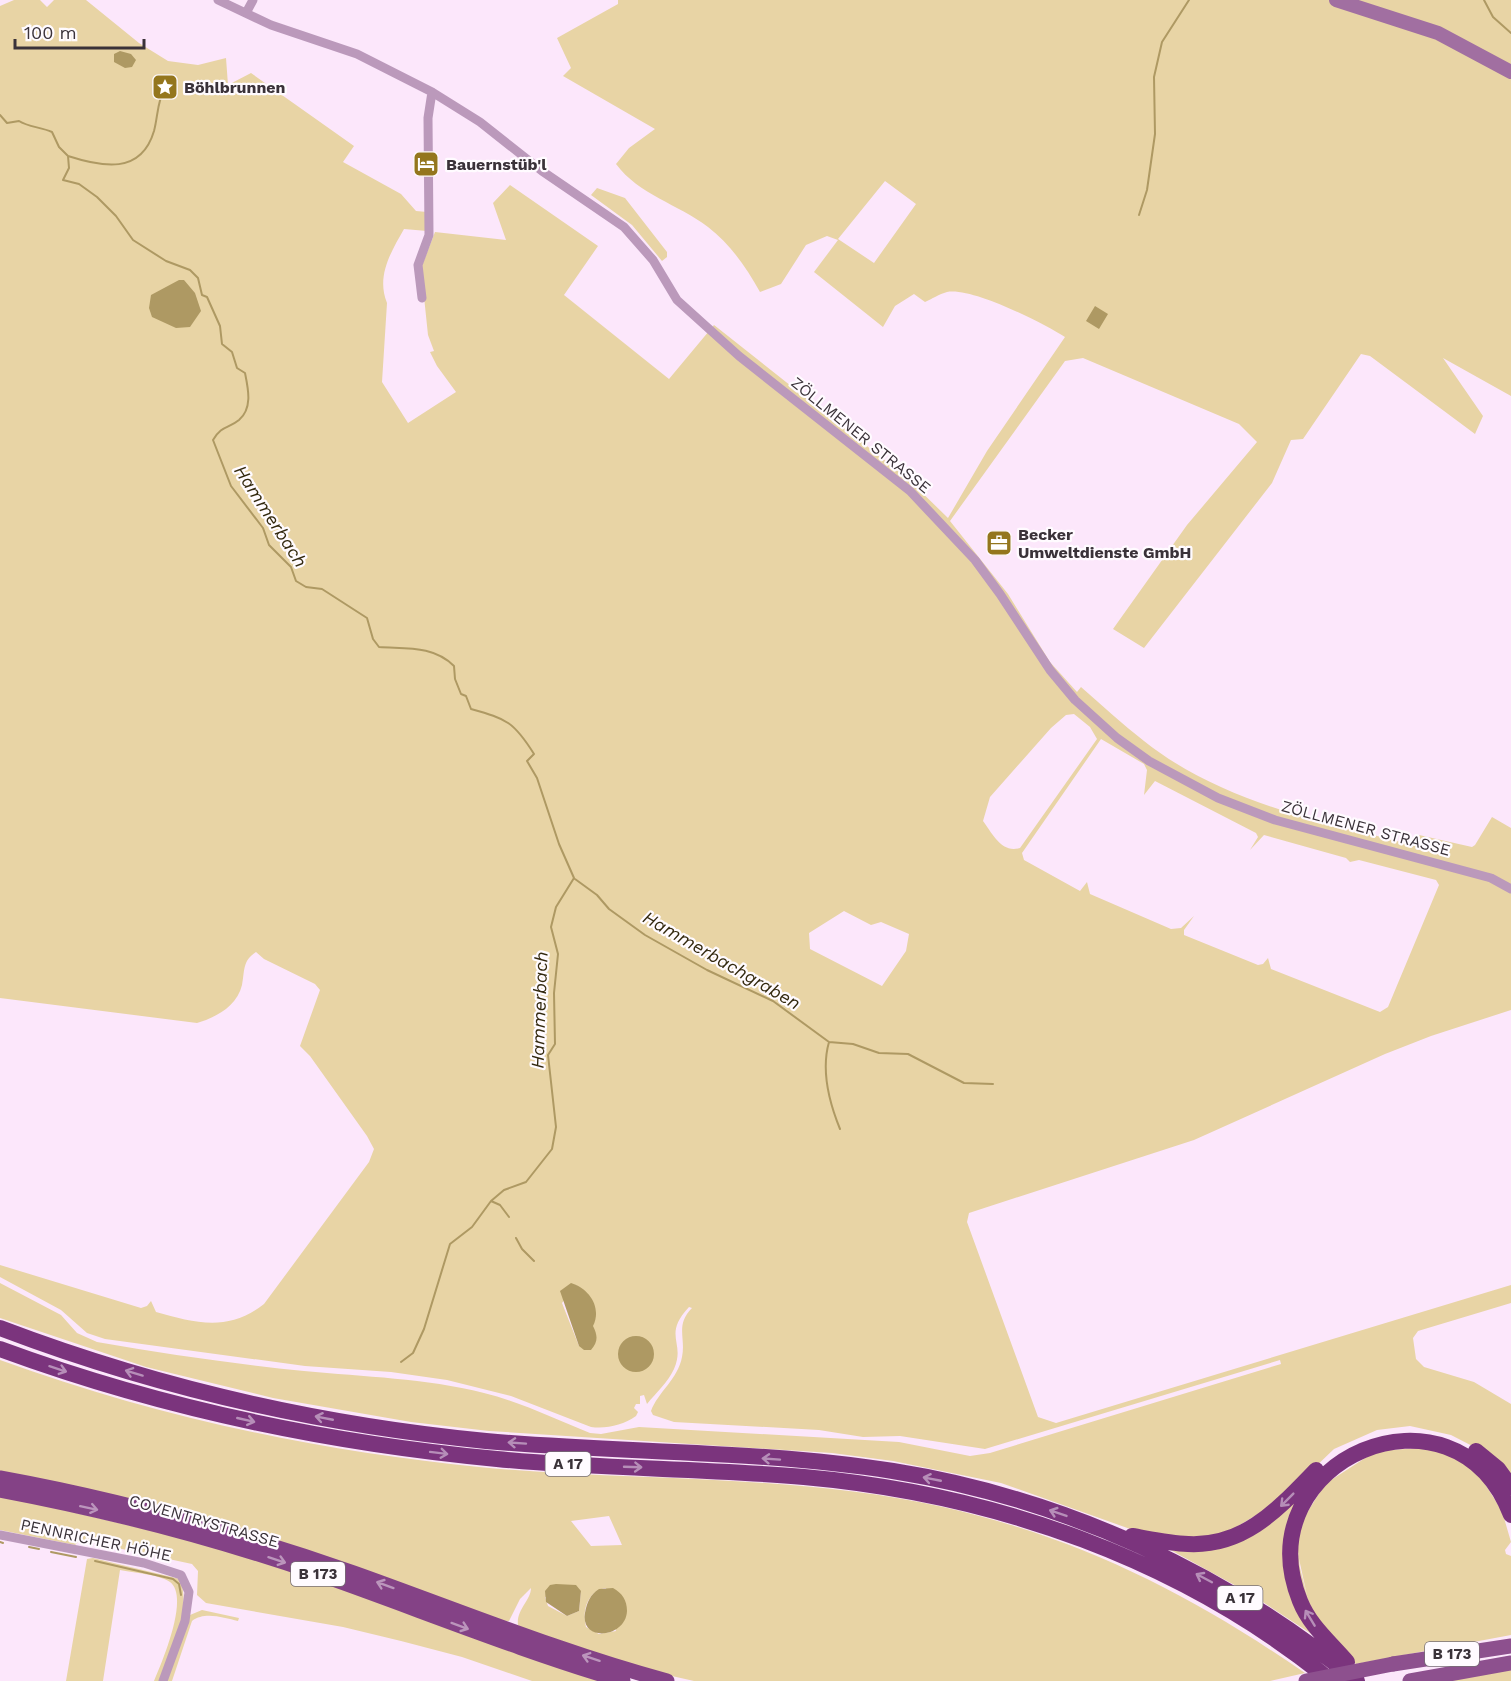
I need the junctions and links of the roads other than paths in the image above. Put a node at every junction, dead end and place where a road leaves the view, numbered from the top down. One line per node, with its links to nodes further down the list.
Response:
1 (218, 0): 4 (street, ZÖLLMENER STRASSE)
2 (253, 0): 4 (street)
3 (1336, 0): 5 (main road)
4 (246, 13): 6 (street, ZÖLLMENER STRASSE)
5 (1511, 72)
6 (432, 92): 7 (street); 8 (street, ZÖLLMENER STRASSE)
7 (422, 298)
8 (1511, 889)
9 (0, 1328): 15 (highway, A 17, one-way to 9)
10 (0, 1349): 23 (highway, A 17, one-way to 23)
11 (0, 1478): 21 (highway, B 173, one-way to 11)
12 (1511, 1487): 15 (highway, one-way to 15)
13 (0, 1490): 20 (highway, COVENTRYSTRASSE / B 173, one-way to 20)
14 (1511, 1515): 24 (highway, one-way to 14)
15 (1113, 1534): 24 (highway, A 17, one-way to 15)
16 (0, 1535): 19 (street, PENNRICHER HÖHE)
17 (1511, 1646): 22 (main road, B 173, bridge)
18 (1511, 1663): 25 (main road, B 173)
19 (163, 1681)
20 (623, 1681)
21 (667, 1681)
22 (1306, 1681)
23 (1331, 1681)
24 (1357, 1681)
25 (1411, 1681)

